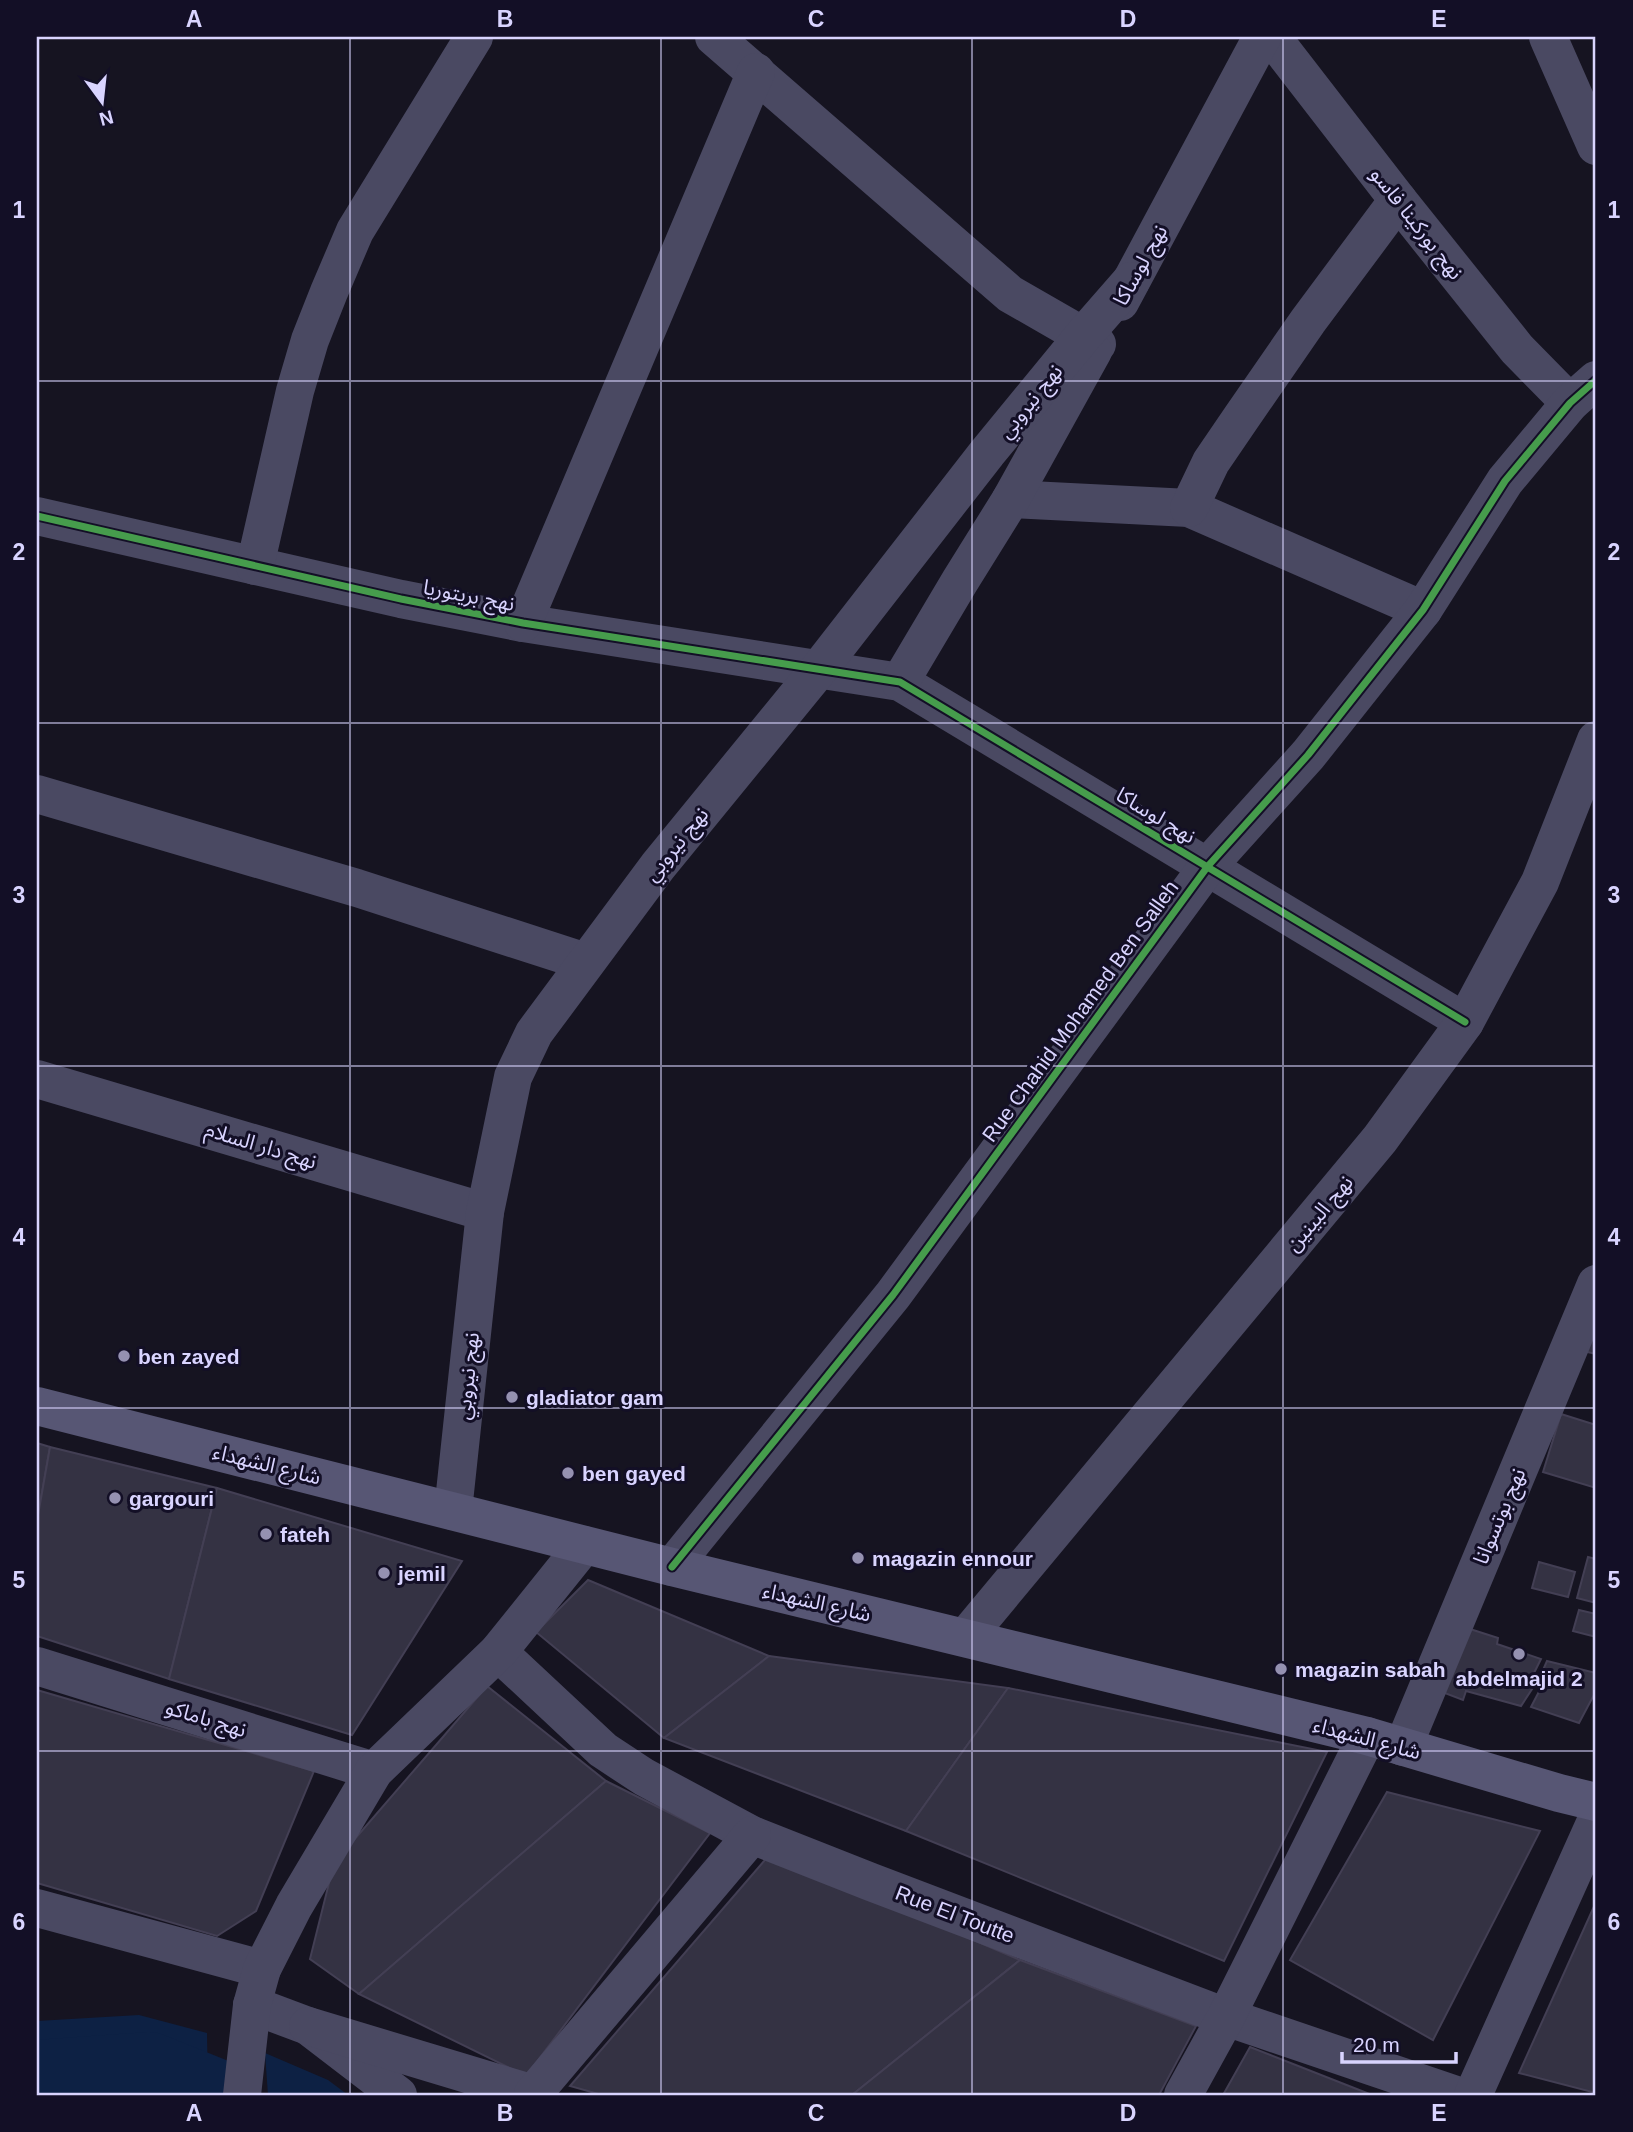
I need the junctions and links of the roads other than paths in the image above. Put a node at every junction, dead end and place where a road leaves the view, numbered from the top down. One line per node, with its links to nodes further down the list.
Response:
1 (474, 37): 15 (street)
2 (714, 37): 6 (street)
3 (1262, 37): 10 (street, نهج لوساكا)
4 (1272, 37): 9 (street, نهج بوركينا فاسو)
5 (1548, 37): 7 (street)
6 (756, 72): 10 (street); 17 (street)
7 (1582, 76): 8 (street)
8 (1596, 146)
9 (1398, 200): 11 (street, نهج بوركينا فاسو); 13 (street)
10 (1090, 340): 12 (street, نهج لوساكا); 18 (street, نهج نيروبي)
11 (1583, 391): 16 (street, Rue Chahid Mohamed Ben Salleh)
12 (1012, 499): 13 (street); 19 (street, نهج لوساكا)
13 (1189, 508): 16 (street)
14 (37, 516): 15 (street, نهج بريتوريا)
15 (255, 566): 17 (street, نهج بريتوريا)
16 (1423, 610): 22 (street, Rue Chahid Mohamed Ben Salleh)
17 (523, 622): 18 (street, نهج بريتوريا)
18 (819, 669): 19 (street, نهج بريتوريا); 23 (street, نهج نيروبي)
19 (900, 682): 22 (street, نهج لوساكا)
20 (1596, 740): 24 (street, نهج البينين)
21 (37, 794): 23 (street)
22 (1208, 866): 24 (street, نهج لوساكا); 31 (street, Rue Chahid Mohamed Ben Salleh)
23 (586, 962): 26 (street, نهج نيروبي)
24 (1465, 1022): 32 (street, نهج البينين)
25 (37, 1079): 26 (street, نهج دار السلام)
26 (485, 1212): 29 (street, نهج نيروبي)
27 (1596, 1284): 36 (street, نهج بوتسوانا)
28 (37, 1406): 29 (main road, شارع الشهداء)
29 (453, 1511): 30 (main road, شارع الشهداء)
30 (584, 1545): 31 (main road, شارع الشهداء); 33 (street)
31 (672, 1567): 32 (main road, شارع الشهداء)
32 (966, 1637): 35 (main road, شارع الشهداء)
33 (498, 1652): 37 (street); 40 (street, Rue El Toutte)
34 (37, 1666): 37 (street, نهج باماكو)
35 (1367, 1737): 36 (main road, شارع الشهداء); 44 (street)
36 (1403, 1747): 38 (main road, شارع الشهداء)
37 (374, 1771): 42 (street)
38 (1596, 1802)
39 (1596, 1821): 51 (street)
40 (752, 1835): 44 (street, Rue El Toutte); 48 (street)
41 (37, 1908): 42 (street)
42 (262, 1969): 43 (street)
43 (252, 2005): 45 (street); 46 (street)
44 (1226, 2017): 49 (street); 50 (street, Rue El Toutte)
45 (308, 2026): 47 (street); 48 (street)
46 (242, 2095)
47 (398, 2095)
48 (535, 2095)
49 (1183, 2095)
50 (1456, 2095)
51 (1473, 2095)

